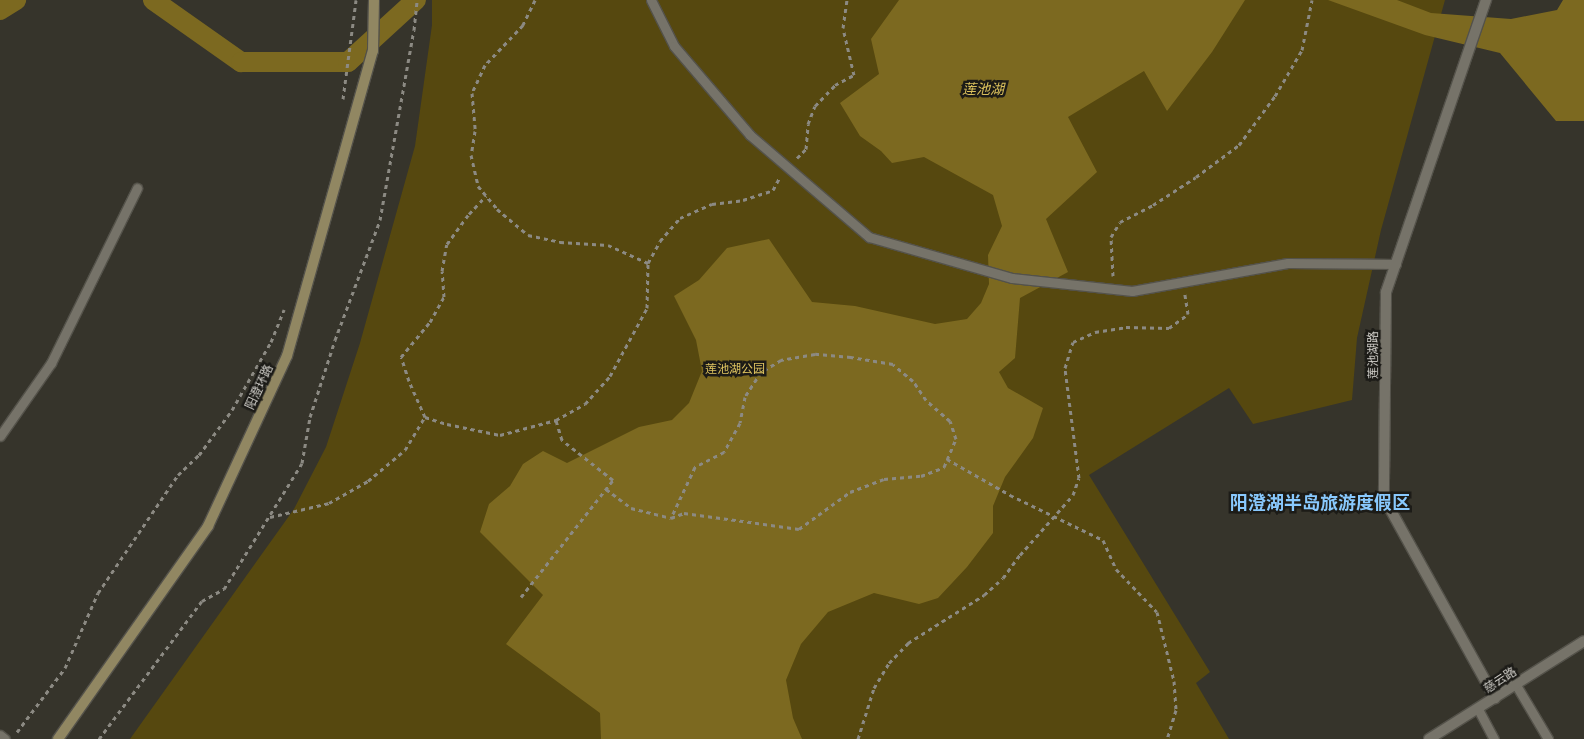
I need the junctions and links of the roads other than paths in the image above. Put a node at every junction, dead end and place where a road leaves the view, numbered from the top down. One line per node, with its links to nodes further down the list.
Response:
1 (374, 0): 13 (main road, 阳澄环路)
2 (651, 0): 5 (lane)
3 (1486, 0): 5 (street, 莲池湖路)
4 (137, 188): 6 (lane)
5 (1396, 264): 9 (street, 莲池湖路)
6 (0, 436)
7 (1584, 641): 8 (street, 慈云路)
8 (1516, 685): 9 (street, 慈云路); 16 (lane)
9 (1495, 698): 10 (street, 慈云路)
10 (1478, 709): 14 (street, 慈云路); 15 (lane)
11 (0, 735): 12 (lane)
12 (5, 739)
13 (58, 739)
14 (1429, 739)
15 (1494, 739)
16 (1548, 739)

